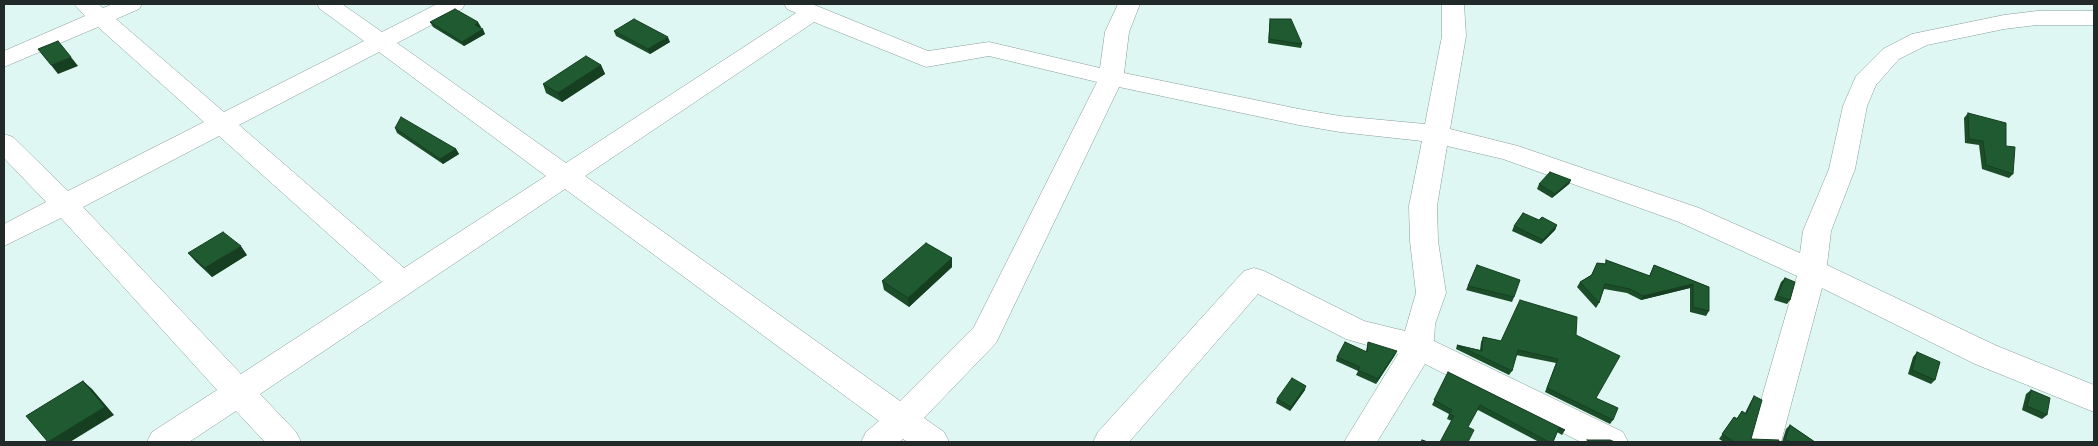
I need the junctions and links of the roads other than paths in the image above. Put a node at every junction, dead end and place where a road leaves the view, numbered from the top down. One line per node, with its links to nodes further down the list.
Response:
1 (131, 4): 7 (street)
2 (328, 4): 9 (street)
3 (454, 4): 9 (street)
4 (1128, 4): 11 (street)
5 (1453, 4): 13 (street)
6 (804, 8): 11 (street); 15 (street)
7 (92, 11): 10 (street); 12 (street)
8 (2094, 18): 18 (street)
9 (380, 42): 12 (street); 15 (street)
10 (4, 60)
11 (1110, 78): 13 (street); 23 (street)
12 (221, 123): 16 (street); 19 (street)
13 (1435, 134): 18 (street); 20 (street)
14 (4, 143): 16 (street)
15 (565, 176): 19 (street); 23 (street)
16 (64, 204): 17 (street); 21 (street)
17 (4, 236)
18 (1812, 272): 22 (street); 31 (street)
19 (402, 283): 21 (street)
20 (1419, 347): 24 (street); 29 (street); 30 (street)
21 (238, 392): 25 (street); 26 (street)
22 (2094, 399)
23 (902, 420): 27 (street); 28 (street)
24 (1608, 441)
25 (164, 442)
26 (284, 442)
27 (877, 442)
28 (933, 442)
29 (1109, 442)
30 (1360, 442)
31 (1765, 442)

